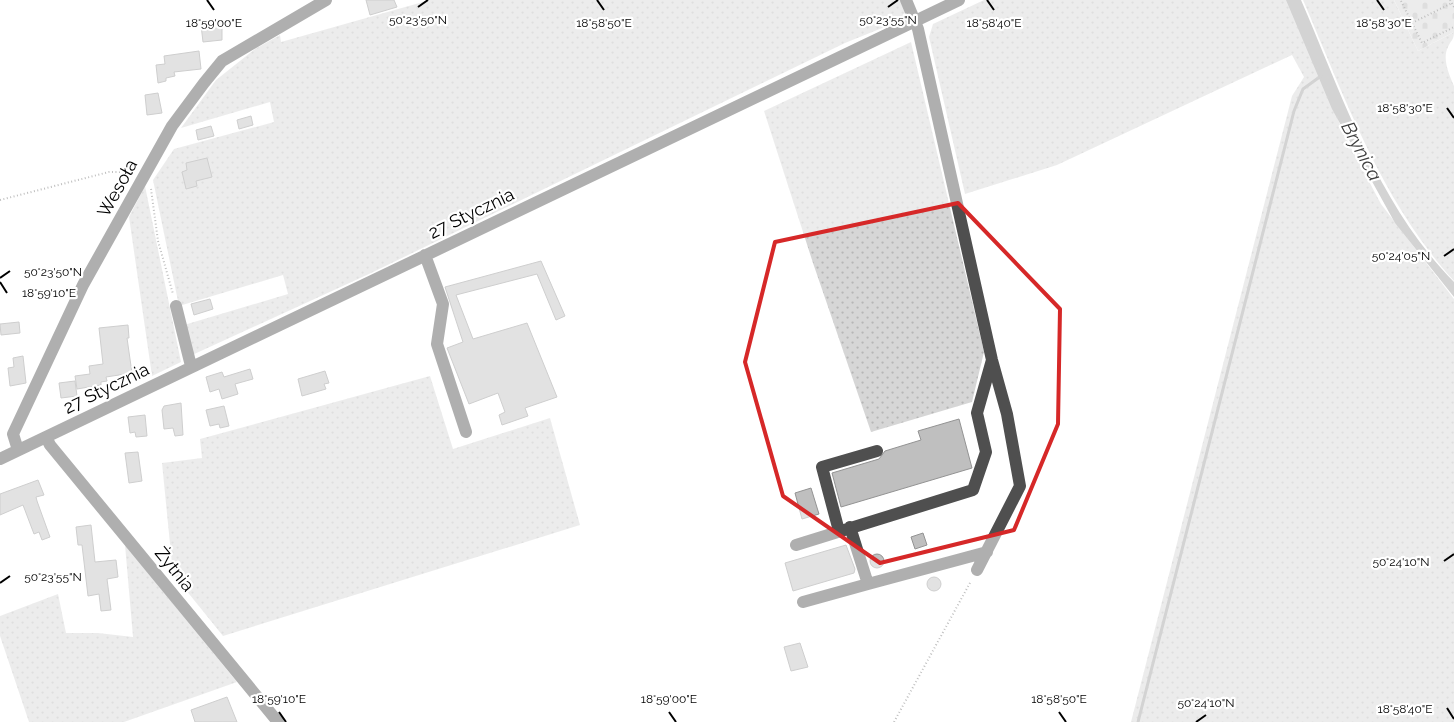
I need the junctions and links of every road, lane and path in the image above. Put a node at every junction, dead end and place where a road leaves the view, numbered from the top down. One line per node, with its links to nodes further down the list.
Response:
1 (326, 0): 10 (street, Wesoła)
2 (906, 0): 7 (street)
3 (959, 0): 7 (street, 27 Stycznia)
4 (1402, 0): 8 (path)
5 (1451, 2): 6 (path); 8 (path)
6 (1454, 7)
7 (915, 21): 12 (street, 27 Stycznia); 14 (street)
8 (1412, 23): 9 (path)
9 (1454, 27)
10 (143, 178): 11 (path); 13 (path); 18 (street, Wesoła)
11 (0, 200)
12 (425, 255): 15 (street, 27 Stycznia); 16 (street)
13 (176, 306): 15 (street)
14 (992, 360): 21 (street); 23 (street)
15 (191, 366): 17 (street, 27 Stycznia)
16 (466, 432)
17 (46, 437): 18 (street, 27 Stycznia); 27 (street, Żytnia)
18 (18, 450): 20 (street, 27 Stycznia)
19 (877, 451): 21 (street)
20 (0, 458)
21 (845, 529): 22 (street); 25 (street)
22 (796, 545)
23 (987, 552): 24 (street); 25 (street)
24 (977, 570): 28 (path)
25 (868, 584): 26 (street)
26 (803, 602)
27 (278, 722)
28 (894, 722)

